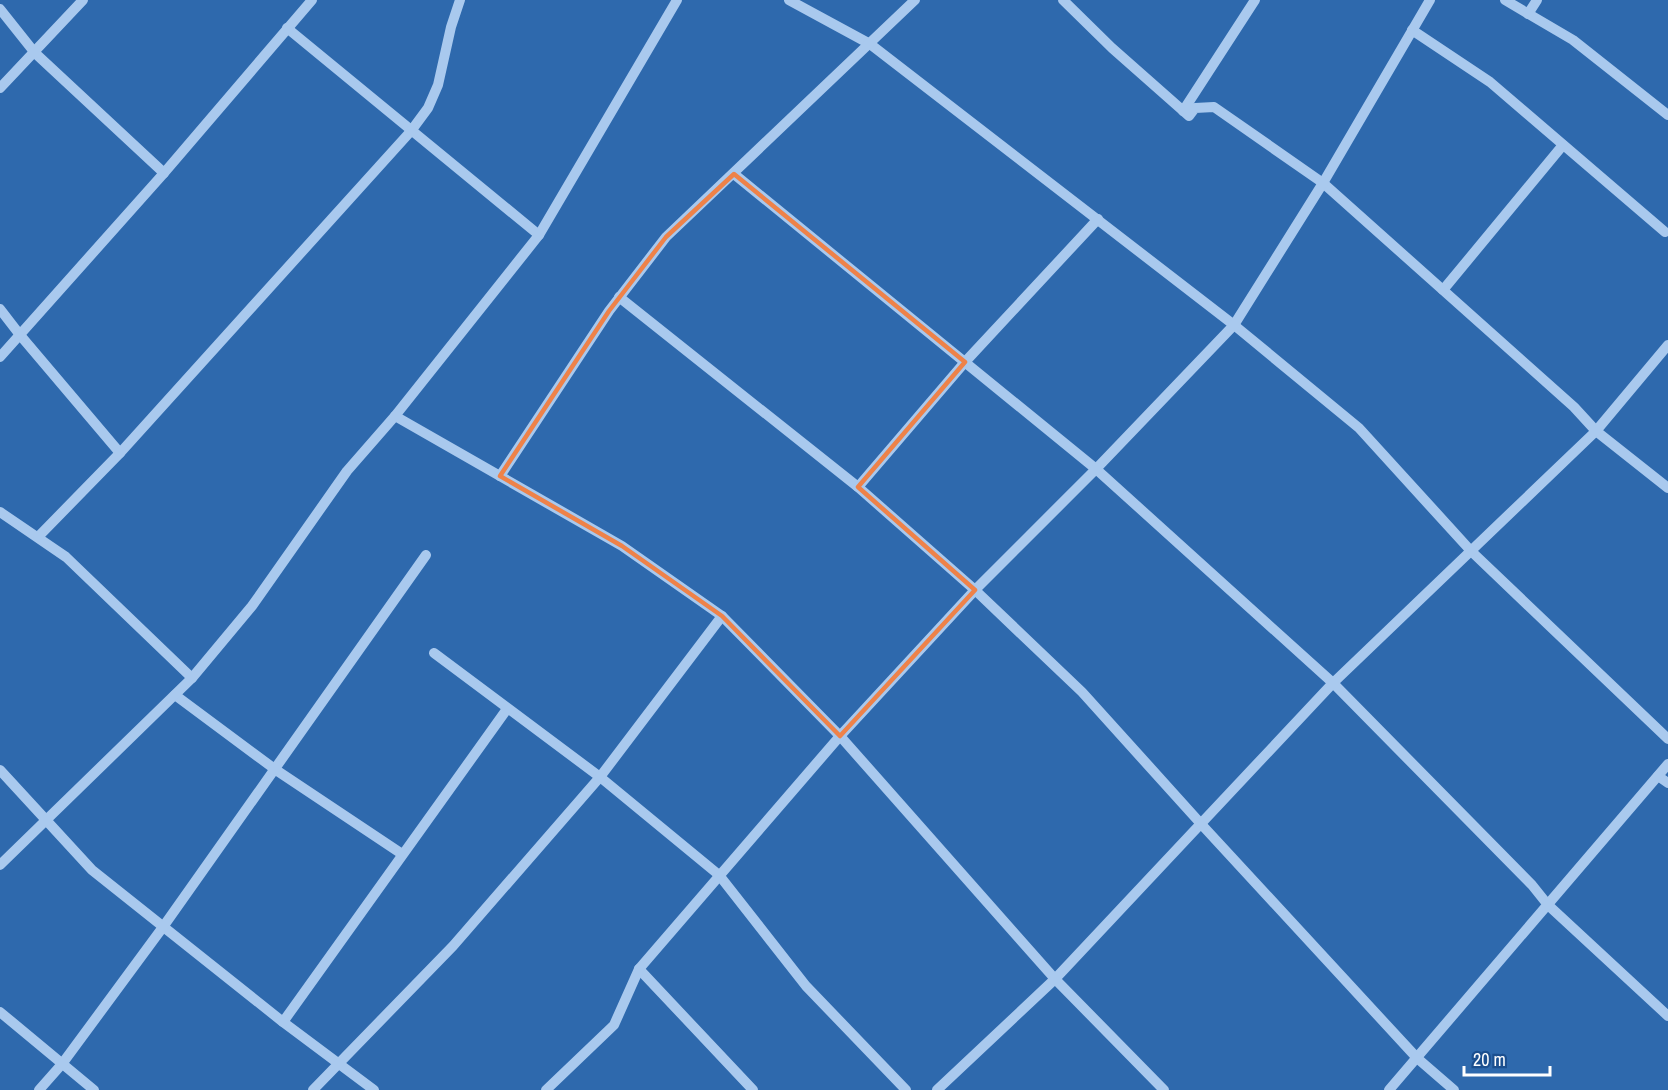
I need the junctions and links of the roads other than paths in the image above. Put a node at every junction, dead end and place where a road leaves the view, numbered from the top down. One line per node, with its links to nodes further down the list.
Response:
1 (84, 0): 17 (street)
2 (312, 0): 14 (street)
3 (460, 0): 21 (street)
4 (677, 0): 28 (street)
5 (789, 0): 16 (street)
6 (915, 0): 16 (street)
7 (1062, 0): 19 (street)
8 (1255, 0): 19 (street)
9 (1430, 0): 15 (street)
10 (1505, 0): 13 (street)
11 (1537, 0): 13 (street)
12 (0, 9): 17 (street)
13 (1528, 14): 20 (street)
14 (287, 28): 21 (street); 23 (street)
15 (1412, 30): 22 (street); 25 (street)
16 (870, 44): 24 (street); 26 (street)
17 (35, 52): 18 (street); 23 (street)
18 (0, 88)
19 (1183, 111): 25 (street)
20 (1668, 115)
21 (411, 131): 28 (street); 39 (street)
22 (1563, 144): 27 (street); 29 (street)
23 (164, 173): 33 (street)
24 (734, 174): 30 (street); 36 (street)
25 (1323, 183): 29 (street); 32 (street)
26 (1098, 219): 32 (street); 36 (street)
27 (1665, 232)
28 (538, 236): 37 (street)
29 (1443, 290): 38 (street)
30 (619, 297): 41 (street); 42 (street)
31 (0, 309): 33 (street)
32 (1234, 325): 40 (street); 46 (street)
33 (20, 335): 35 (street); 39 (street)
34 (1668, 345): 38 (street)
35 (0, 357)
36 (965, 362): 40 (street); 42 (street)
37 (395, 416): 41 (street); 51 (street)
38 (1596, 431): 43 (street); 46 (street)
39 (120, 453): 45 (street)
40 (1096, 469): 48 (street); 52 (street)
41 (501, 476): 49 (street)
42 (858, 488): 48 (street)
43 (1668, 488)
44 (0, 512): 45 (street)
45 (38, 537): 51 (street)
46 (1471, 551): 52 (street); 56 (street)
47 (426, 555): 59 (street)
48 (975, 590): 55 (street); 64 (street)
49 (722, 616): 55 (street); 61 (street)
50 (434, 653): 54 (street)
51 (192, 678): 53 (street)
52 (1333, 683): 64 (street); 68 (street)
53 (175, 695): 59 (street); 63 (street)
54 (507, 708): 61 (street); 65 (street)
55 (840, 736): 67 (street); 71 (street)
56 (1668, 739)
57 (1668, 764): 60 (street)
58 (0, 770): 63 (street)
59 (276, 770): 65 (street); 69 (street)
60 (1658, 776): 62 (street); 68 (street)
61 (600, 777): 67 (street); 77 (street)
62 (1668, 783)
63 (47, 821): 66 (street); 69 (street)
64 (1202, 825): 71 (street); 75 (street)
65 (402, 854): 74 (street)
66 (0, 865)
67 (719, 875): 70 (street); 84 (street)
68 (1548, 905): 73 (street); 75 (street)
69 (163, 927): 74 (street); 76 (street)
70 (639, 969): 82 (street); 83 (street)
71 (1055, 979): 85 (street); 86 (street)
72 (0, 1012): 76 (street)
73 (1668, 1016)
74 (283, 1022): 77 (street)
75 (1417, 1058): 87 (street); 88 (street)
76 (62, 1064): 78 (street); 79 (street)
77 (339, 1064): 80 (street); 81 (street)
78 (39, 1090)
79 (94, 1090)
80 (313, 1090)
81 (374, 1090)
82 (546, 1090)
83 (753, 1090)
84 (906, 1090)
85 (937, 1090)
86 (1164, 1090)
87 (1389, 1090)
88 (1454, 1090)

